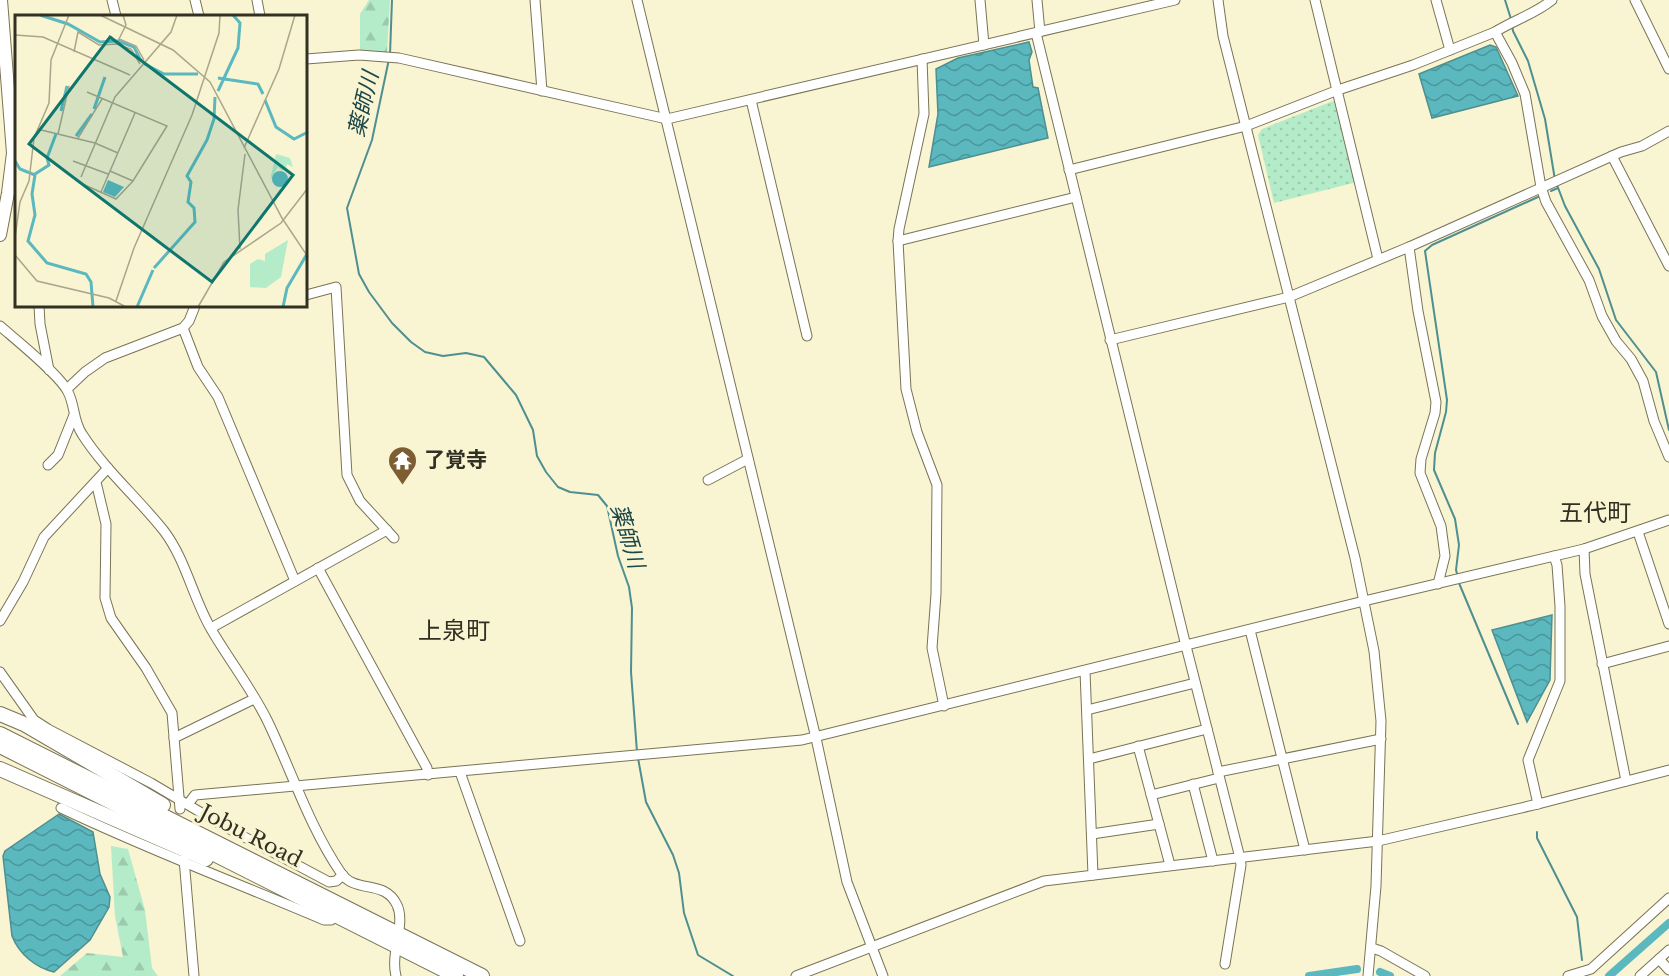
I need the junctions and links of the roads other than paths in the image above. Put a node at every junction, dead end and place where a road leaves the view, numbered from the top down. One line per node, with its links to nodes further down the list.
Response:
1 (1, 0): 25 (main road)
2 (112, 0): 15 (street)
3 (195, 0): 16 (street)
4 (257, 0): 17 (street)
5 (535, 0): 27 (street)
6 (637, 0): 29 (street)
7 (980, 0): 20 (street)
8 (1037, 0): 19 (street)
9 (1174, 0): 19 (street)
10 (1218, 0): 30 (street)
11 (1315, 0): 26 (street)
12 (1436, 0): 21 (street)
13 (1552, 0): 18 (street)
14 (1635, 0): 24 (street)
15 (116, 15)
16 (199, 15)
17 (260, 15)
18 (1495, 32): 21 (street); 35 (street)
19 (1038, 33): 20 (street); 33 (street)
20 (984, 45): 23 (street)
21 (1450, 50): 26 (street)
22 (308, 58): 27 (street)
23 (922, 59): 28 (street); 38 (street)
24 (1669, 69)
25 (12, 88): 34 (main road)
26 (1338, 90): 30 (street); 40 (street)
27 (542, 91): 29 (street)
28 (751, 100): 29 (street); 48 (street)
29 (667, 119): 54 (street)
30 (1246, 126): 33 (street); 43 (street)
31 (1669, 131): 32 (street)
32 (1612, 156): 35 (street); 41 (street)
33 (1069, 170): 36 (street)
34 (14, 175): 37 (main road)
35 (1541, 187): 39 (street); 53 (street)
36 (1076, 197): 38 (street); 49 (street)
37 (0, 235)
38 (898, 241): 80 (street)
39 (1409, 247): 40 (street); 67 (street)
40 (1378, 259): 43 (street)
41 (1669, 266)
42 (308, 295): 60 (street)
43 (1289, 297): 49 (street); 68 (street)
44 (39, 308): 50 (street)
45 (194, 308): 47 (street)
46 (0, 326): 50 (street)
47 (183, 328): 51 (street); 66 (street)
48 (807, 336)
49 (1110, 340): 73 (street)
50 (48, 370): 51 (street)
51 (67, 389): 52 (street)
52 (74, 413): 55 (street); 56 (street)
53 (1669, 457)
54 (748, 459): 57 (street); 86 (street)
55 (48, 465)
56 (108, 468): 58 (street); 71 (street)
57 (708, 480)
58 (96, 482): 69 (street); 85 (street)
59 (1669, 520): 61 (street)
60 (387, 530): 62 (street); 65 (street)
61 (1638, 532): 63 (street); 70 (street)
62 (394, 538)
63 (1584, 549): 64 (street); 75 (street)
64 (1554, 556): 67 (street); 102 (street)
65 (318, 568): 66 (street); 95 (street)
66 (295, 581): 71 (street)
67 (1438, 584): 68 (street)
68 (1364, 601): 72 (street); 87 (street)
69 (0, 621)
70 (1669, 624)
71 (211, 628): 79 (street)
72 (1250, 630): 73 (street); 91 (street)
73 (1186, 646): 76 (street); 78 (street)
74 (1669, 646): 75 (street)
75 (1602, 664): 97 (street)
76 (1085, 670): 80 (street); 81 (street)
77 (0, 672): 101 (street)
78 (1195, 683): 81 (street); 83 (street)
79 (254, 699): 85 (street); 99 (street)
80 (944, 706): 86 (street)
81 (1087, 710): 90 (street)
82 (0, 714): 114 (highway)
83 (1207, 729): 89 (street); 96 (street)
84 (0, 734): 114 (highway, Jobu Road)
85 (174, 738): 101 (street)
86 (816, 738): 94 (street); 119 (street)
87 (1381, 739): 91 (street); 106 (street)
88 (0, 746): 114 (highway, Jobu Road)
89 (1138, 746): 90 (street); 100 (street)
90 (1089, 759): 105 (street)
91 (1282, 759): 96 (street); 107 (street)
92 (0, 769): 114 (highway)
93 (1669, 770): 97 (street)
94 (460, 772): 95 (street); 118 (street)
95 (428, 775): 99 (street)
96 (1219, 775): 98 (street); 108 (street)
97 (1626, 781): 102 (street)
98 (1193, 784): 100 (street); 110 (street)
99 (296, 787): 101 (street); 112 (street)
100 (1151, 795): 104 (street)
101 (182, 804): 112 (street)
102 (1538, 804): 106 (street)
103 (61, 808): 109 (street)
104 (1159, 824): 105 (street); 111 (street)
105 (1092, 834): 113 (street)
106 (1378, 842): 107 (street); 120 (street)
107 (1305, 850): 108 (street)
108 (1240, 858): 110 (street); 123 (street)
109 (184, 859): 116 (street); 125 (street)
110 (1213, 861): 111 (street)
111 (1170, 865): 113 (street)
112 (343, 875): 117 (street)
113 (1093, 875): 119 (street)
114 (297, 890): 116 (highway, Jobu Road); 117 (highway, Jobu Road)
115 (1669, 898): 133 (street)
116 (335, 916): 117 (highway, Jobu Road)
117 (396, 940): 126 (street); 127 (highway, Jobu Road); 128 (highway, Jobu Road)
118 (520, 941)
119 (872, 947): 129 (street); 130 (street)
120 (1372, 948): 131 (street); 132 (street)
121 (1669, 950): 122 (street)
122 (1659, 959): 124 (street); 134 (street)
123 (1225, 964)
124 (1669, 970)
125 (194, 976)
126 (396, 976)
127 (456, 976)
128 (482, 976)
129 (796, 976)
130 (883, 976)
131 (1368, 976)
132 (1425, 976)
133 (1568, 976)
134 (1640, 976)

